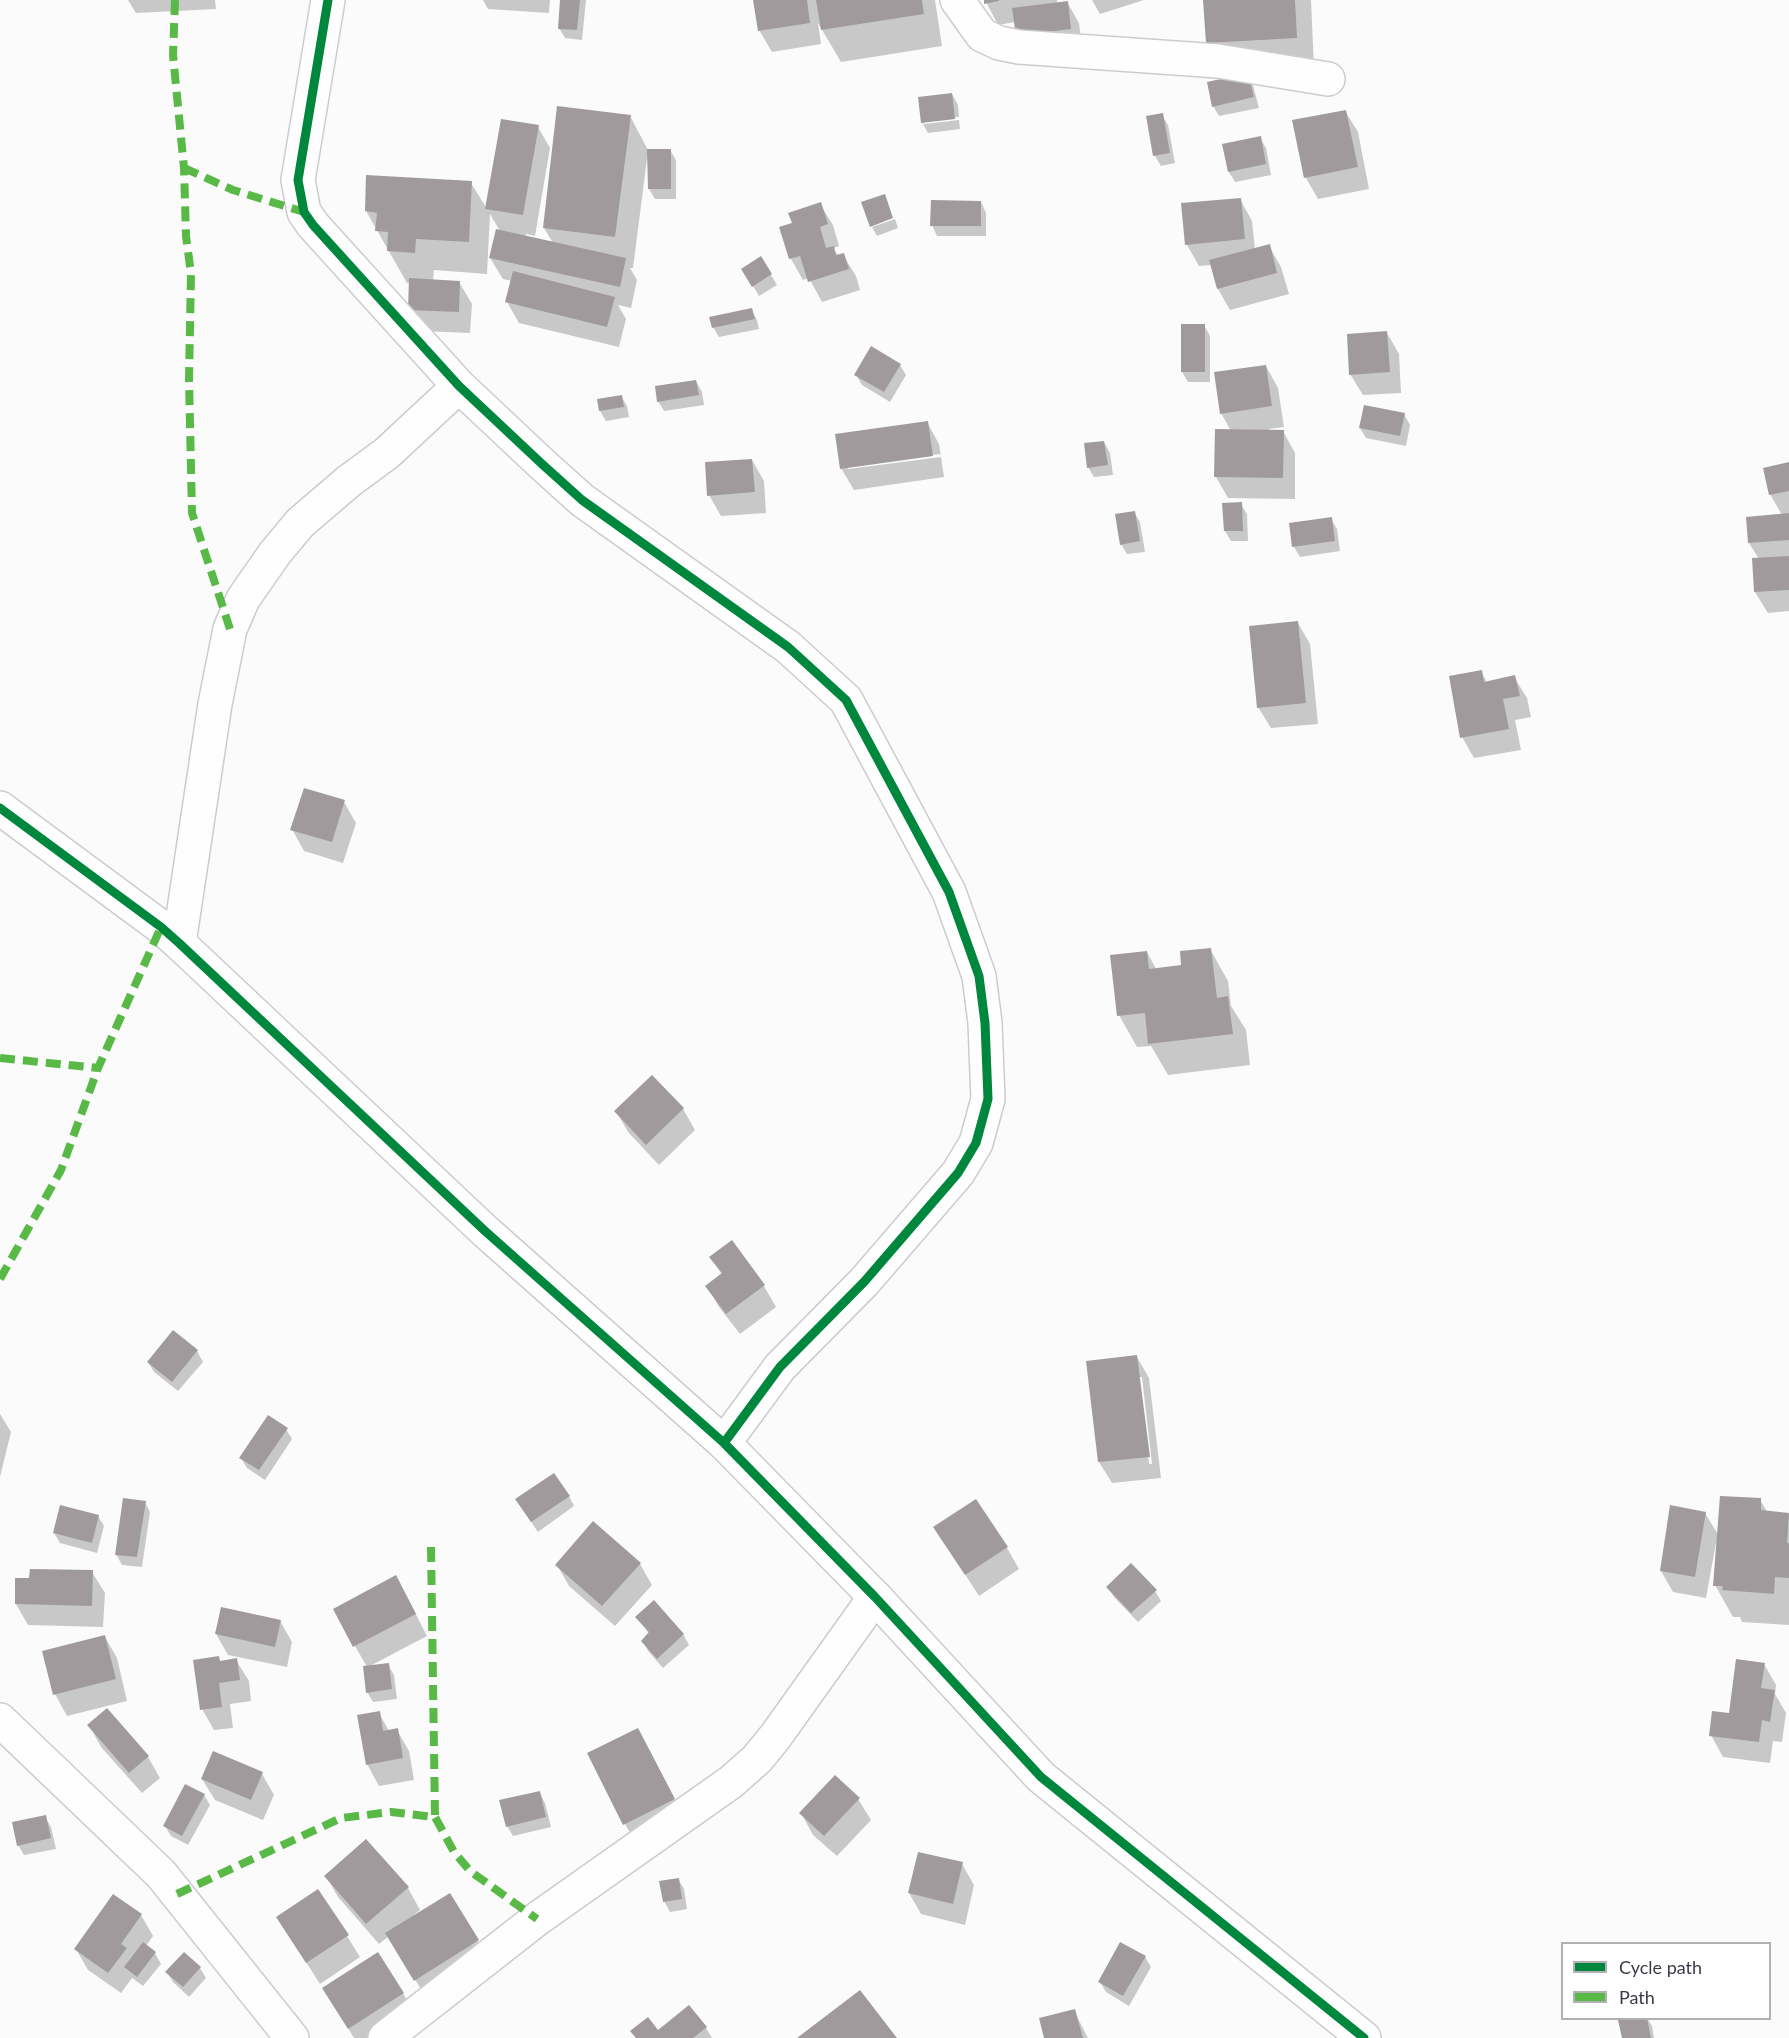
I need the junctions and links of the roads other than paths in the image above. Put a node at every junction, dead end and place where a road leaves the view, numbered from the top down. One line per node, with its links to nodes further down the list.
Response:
1 (328, 0): 4 (street)
2 (957, 0): 3 (street)
3 (1328, 80)
4 (459, 386): 6 (street); 7 (street)
5 (0, 808): 6 (street)
6 (179, 943): 7 (street)
7 (724, 1443): 8 (street)
8 (875, 1597): 11 (street); 12 (street)
9 (0, 1720): 10 (street)
10 (292, 2038)
11 (385, 2038)
12 (1364, 2038)

